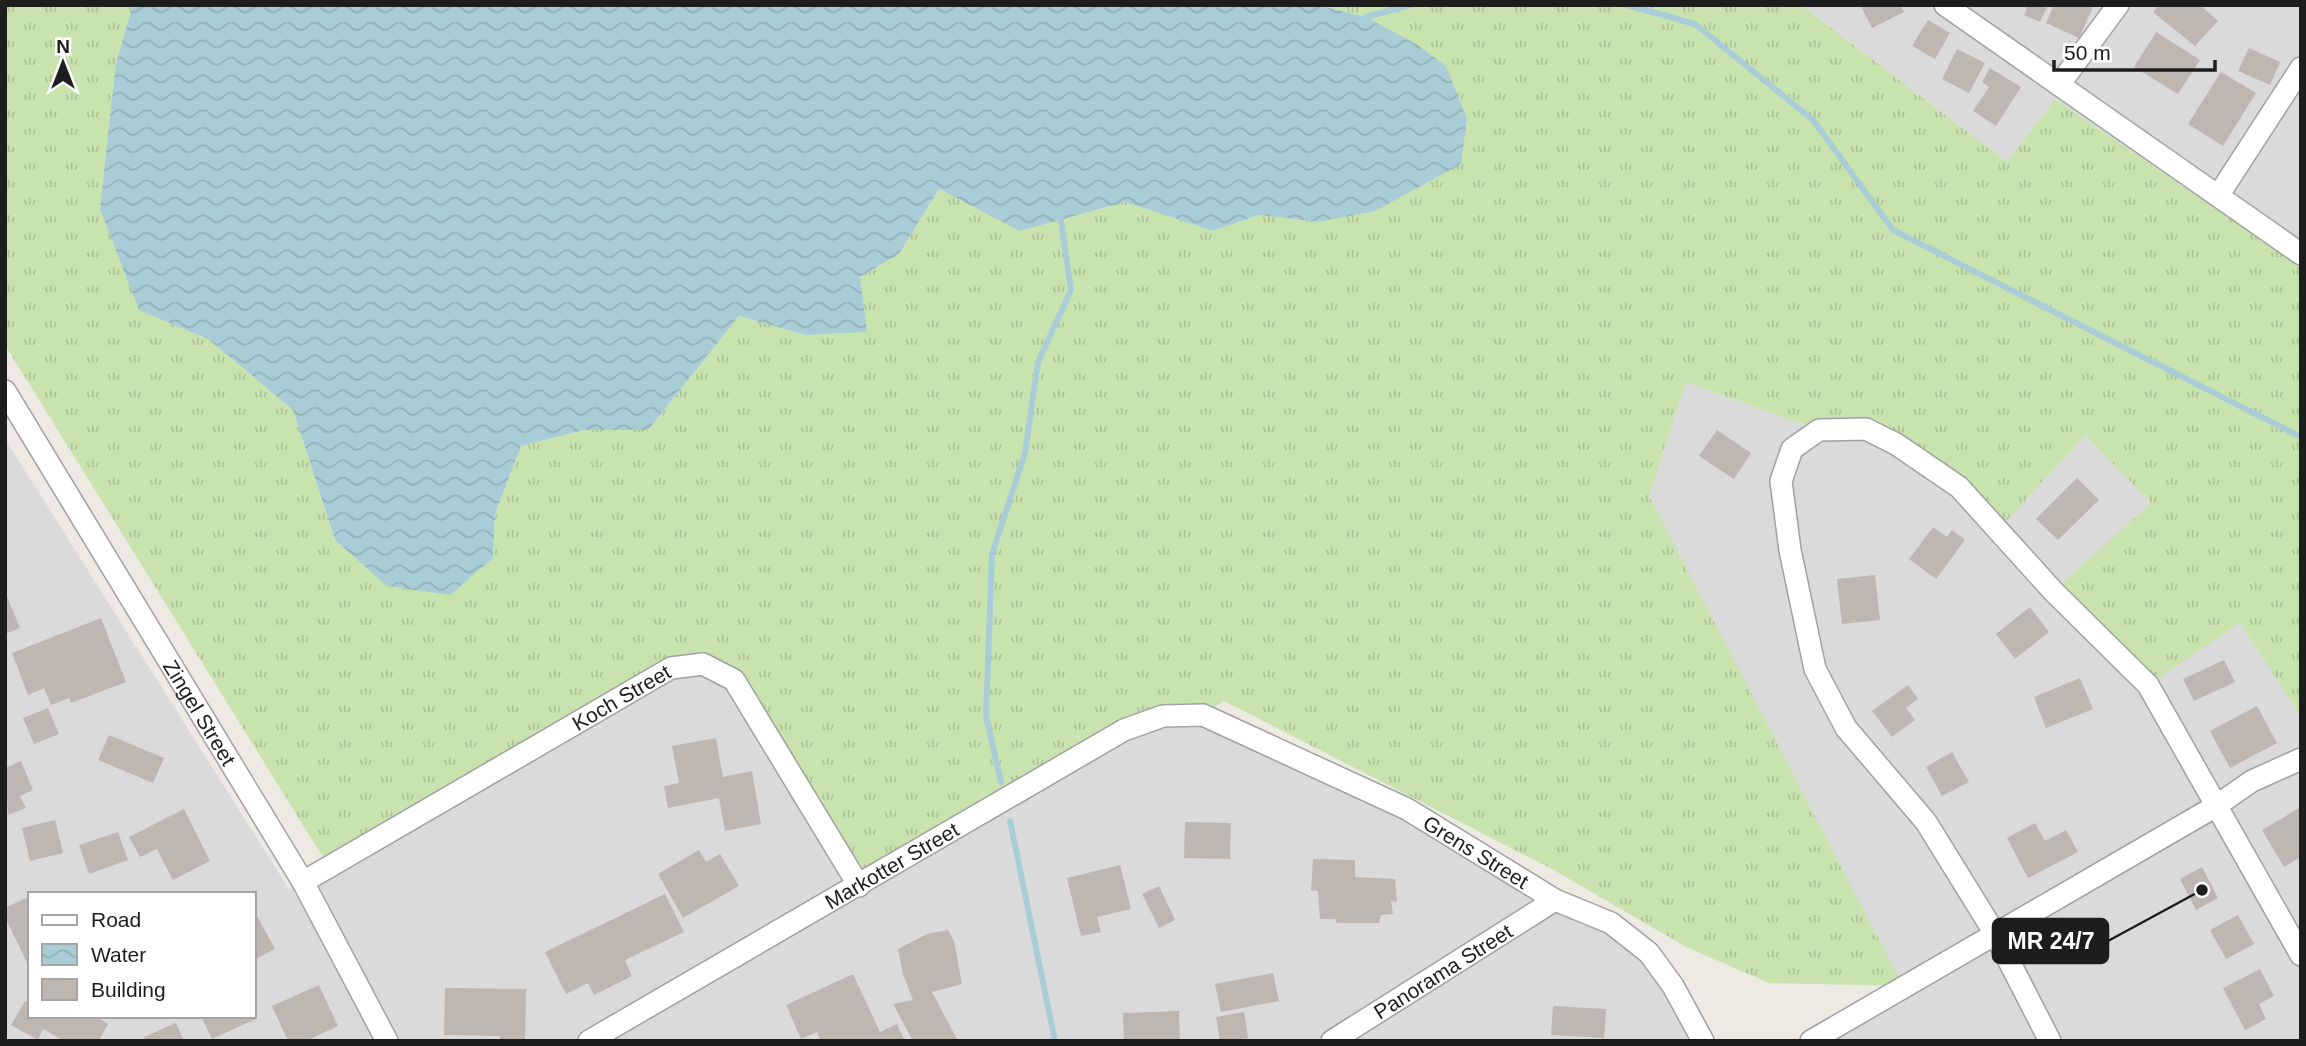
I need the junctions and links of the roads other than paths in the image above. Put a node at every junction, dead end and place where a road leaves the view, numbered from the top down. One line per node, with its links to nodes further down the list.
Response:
1 (1945, 5): 4 (street)
2 (2118, 5): 4 (street)
3 (2301, 68): 5 (street)
4 (2059, 85): 5 (street)
5 (2218, 196): 6 (street)
6 (2301, 254)
7 (5, 391): 11 (street, Zingel Street)
8 (1203, 715): 12 (street, Markotter Street); 13 (street, Grens Street)
9 (2301, 759): 10 (street)
10 (2216, 806): 14 (street); 14 (street); 15 (street)
11 (303, 882): 12 (street, Koch Street); 16 (street, Zingel Street)
12 (859, 886): 17 (street, Markotter Street)
13 (1555, 900): 18 (street, Panorama Street); 19 (street, Grens Street)
14 (1994, 932): 20 (street); 21 (street)
15 (2301, 955)
16 (387, 1041)
17 (589, 1041)
18 (1332, 1041)
19 (1703, 1041)
20 (1811, 1041)
21 (2050, 1041)

